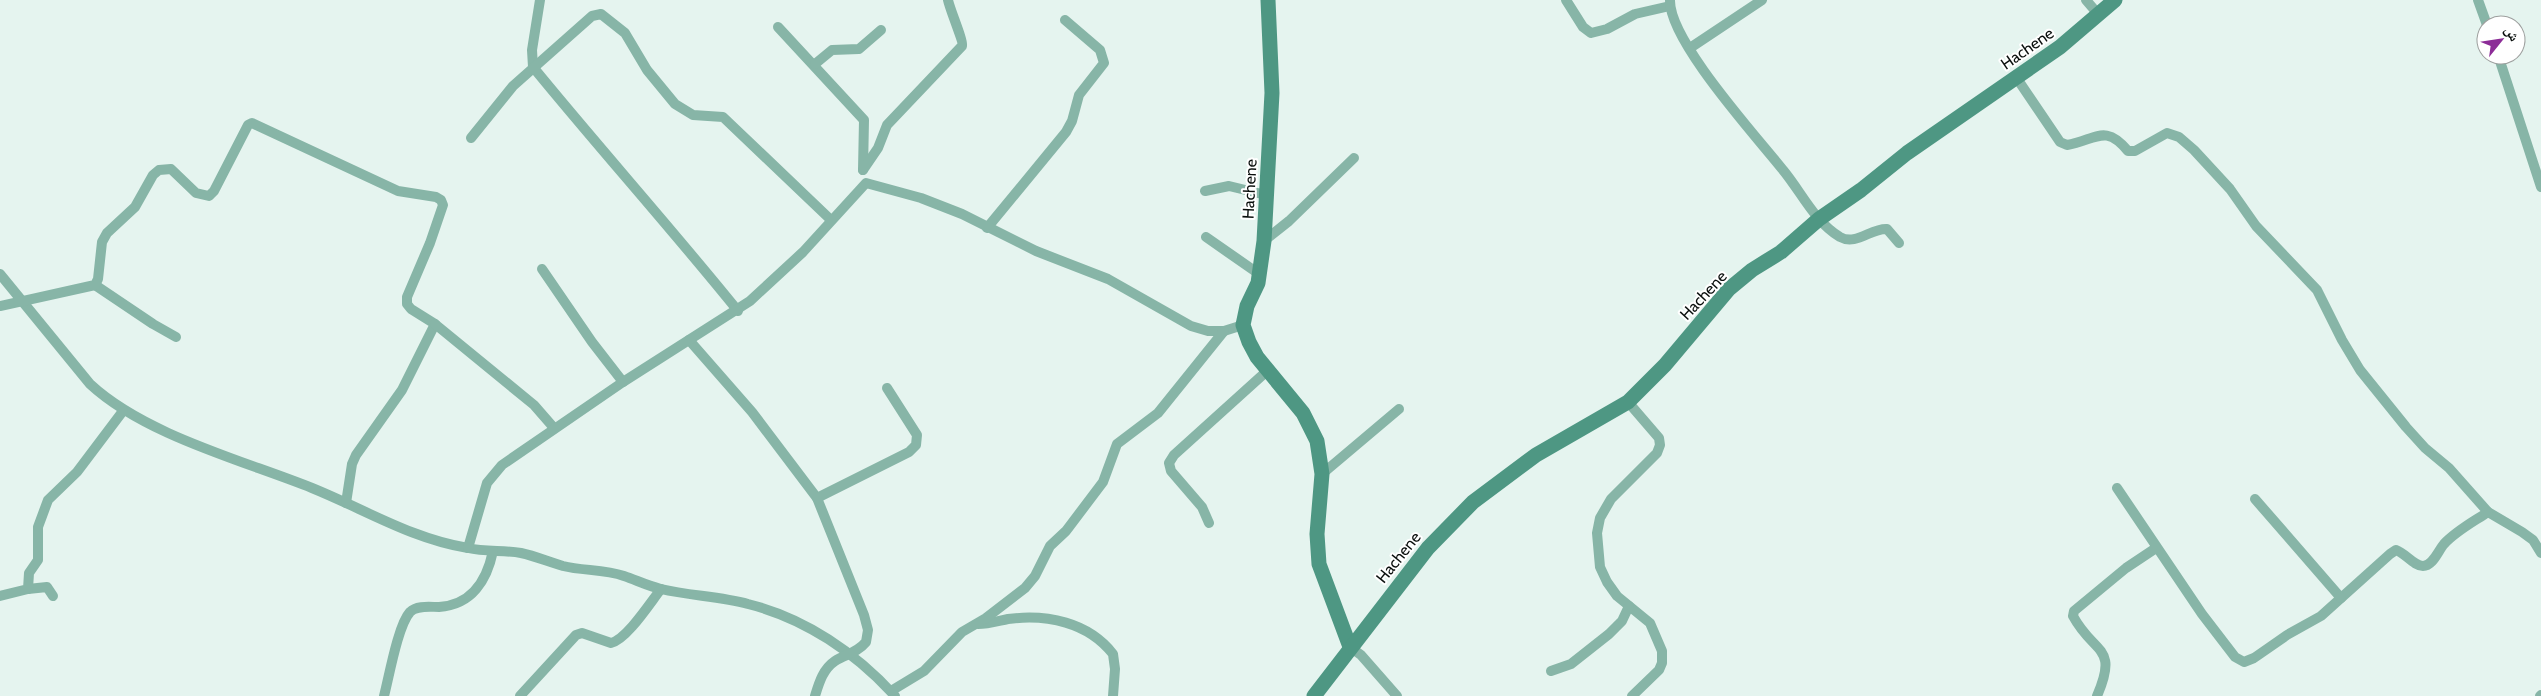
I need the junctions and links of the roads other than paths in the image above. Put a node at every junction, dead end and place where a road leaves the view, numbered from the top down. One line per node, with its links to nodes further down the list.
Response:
1 (540, 0): 18 (street)
2 (948, 0): 22 (street)
3 (1268, 0): 26 (street, Hachene)
4 (1566, 0): 9 (street)
5 (1762, 0): 15 (street)
6 (2086, 0): 10 (street)
7 (2115, 0): 10 (street, Hachene)
8 (2478, 0): 11 (street)
9 (1670, 3): 15 (street)
10 (2098, 14): 19 (street, Hachene)
11 (2483, 15)
12 (1065, 20): 29 (street)
13 (778, 27): 16 (street)
14 (881, 30): 16 (street)
15 (1690, 48): 27 (street)
16 (814, 64): 22 (street)
17 (2501, 65): 24 (street)
18 (533, 67): 20 (street); 28 (street); 39 (street)
19 (2016, 77): 27 (street, Hachene); 57 (street)
20 (472, 138)
21 (1354, 158): 31 (street)
22 (862, 170): 23 (street)
23 (866, 182): 28 (street); 29 (street)
24 (2541, 187)
25 (1205, 191): 26 (street)
26 (1266, 196): 31 (street, Hachene)
27 (1819, 219): 32 (street); 48 (street, Hachene)
28 (831, 220): 39 (street)
29 (987, 228): 42 (street)
30 (1206, 237): 35 (street)
31 (1264, 242): 35 (street, Hachene)
32 (1899, 243)
33 (542, 268): 46 (street)
34 (0, 274): 37 (street)
35 (1259, 274): 41 (street, Hachene)
36 (96, 285): 37 (street); 40 (street); 43 (street)
37 (22, 300): 38 (street); 50 (street)
38 (0, 306)
39 (738, 311): 44 (street)
40 (436, 324): 51 (street); 56 (street)
41 (1243, 325): 42 (street); 45 (street)
42 (1224, 331): 69 (street)
43 (176, 337)
44 (688, 340): 46 (street); 54 (street)
45 (1267, 371): 52 (street); 58 (street)
46 (623, 382): 51 (street)
47 (887, 388): 54 (street)
48 (1628, 402): 68 (street); 70 (street, Hachene)
49 (1399, 409): 52 (street)
50 (123, 411): 56 (street); 64 (street)
51 (554, 428): 59 (street)
52 (1322, 474): 70 (street)
53 (2118, 488): 60 (street)
54 (817, 498): 71 (street)
55 (2254, 499): 67 (street)
56 (346, 503): 59 (street)
57 (2488, 512): 62 (street); 67 (street)
58 (1209, 523)
59 (468, 548): 61 (street)
60 (2156, 548): 67 (street); 81 (street)
61 (493, 551): 63 (street); 75 (street)
62 (2541, 553)
63 (661, 589): 71 (street); 76 (street)
64 (28, 590): 65 (street); 66 (street)
65 (0, 596)
66 (53, 596)
67 (2341, 598)
68 (1629, 606): 72 (street); 80 (street)
69 (974, 624): 73 (street); 77 (street)
70 (1350, 647): 78 (street, Hachene); 79 (street)
71 (850, 656): 73 (street); 74 (street)
72 (1551, 671)
73 (893, 694)
74 (816, 695)
75 (384, 696)
76 (520, 696)
77 (1112, 696)
78 (1314, 696)
79 (1397, 696)
80 (1632, 696)
81 (2097, 696)

